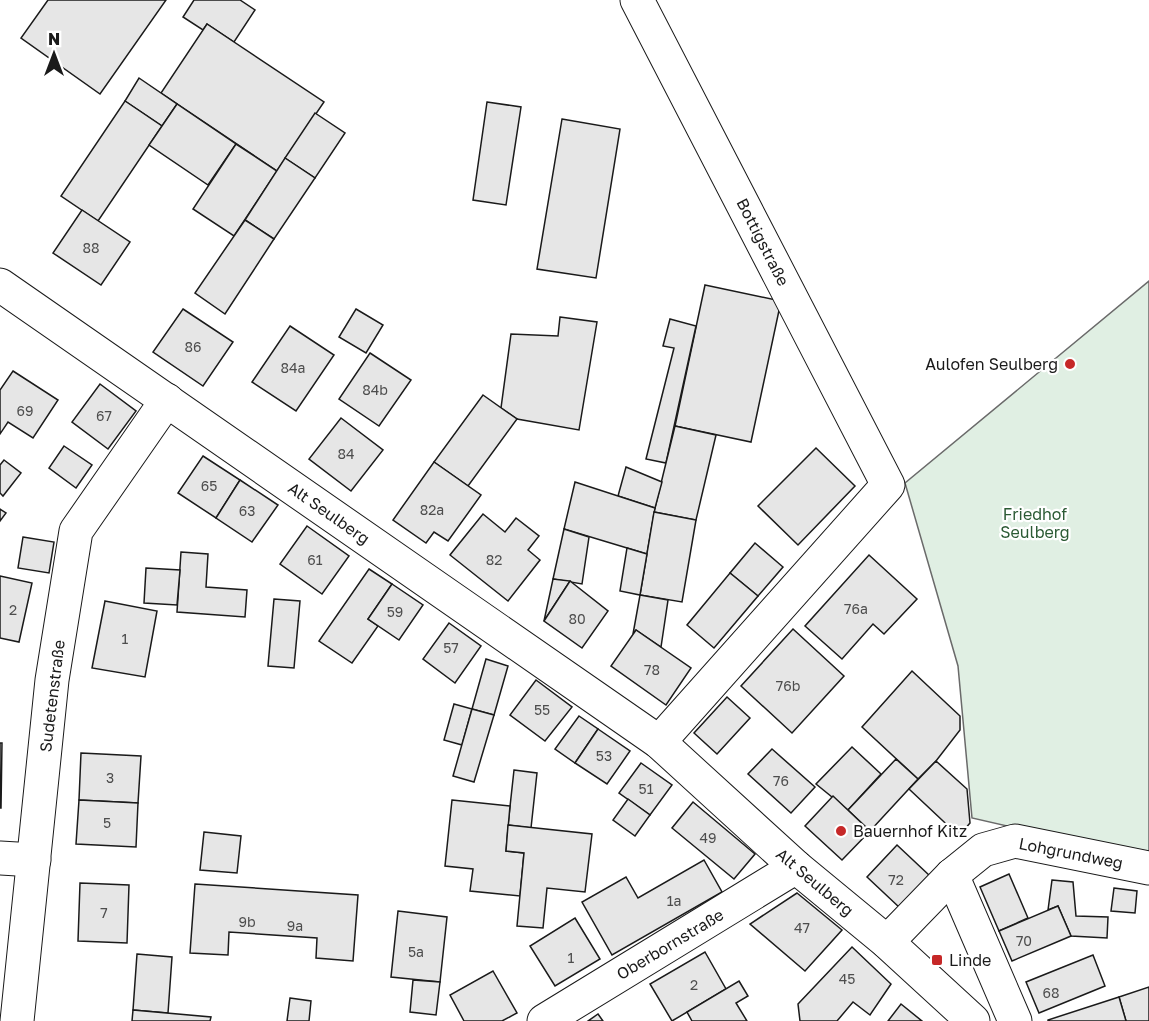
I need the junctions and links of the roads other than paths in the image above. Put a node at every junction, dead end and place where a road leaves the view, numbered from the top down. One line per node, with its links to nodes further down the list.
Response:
1 (637, 0): 4 (street, Bottigstraße)
2 (0, 285): 3 (street, Alt Seulberg)
3 (167, 400): 4 (street, Alt Seulberg); 6 (street, Sudetenstraße)
4 (658, 742): 7 (street, Alt Seulberg)
5 (0, 858): 6 (street)
6 (33, 860): 11 (street, Sudetenstraße)
7 (796, 867): 10 (street, Alt Seulberg); 12 (street, Oberbornstraße)
8 (1149, 868): 9 (street, Lohgrundweg)
9 (952, 875): 10 (street, Lohgrundweg); 14 (street)
10 (887, 942): 13 (street, Alt Seulberg)
11 (17, 1021)
12 (544, 1021)
13 (973, 1021)
14 (1015, 1021)

